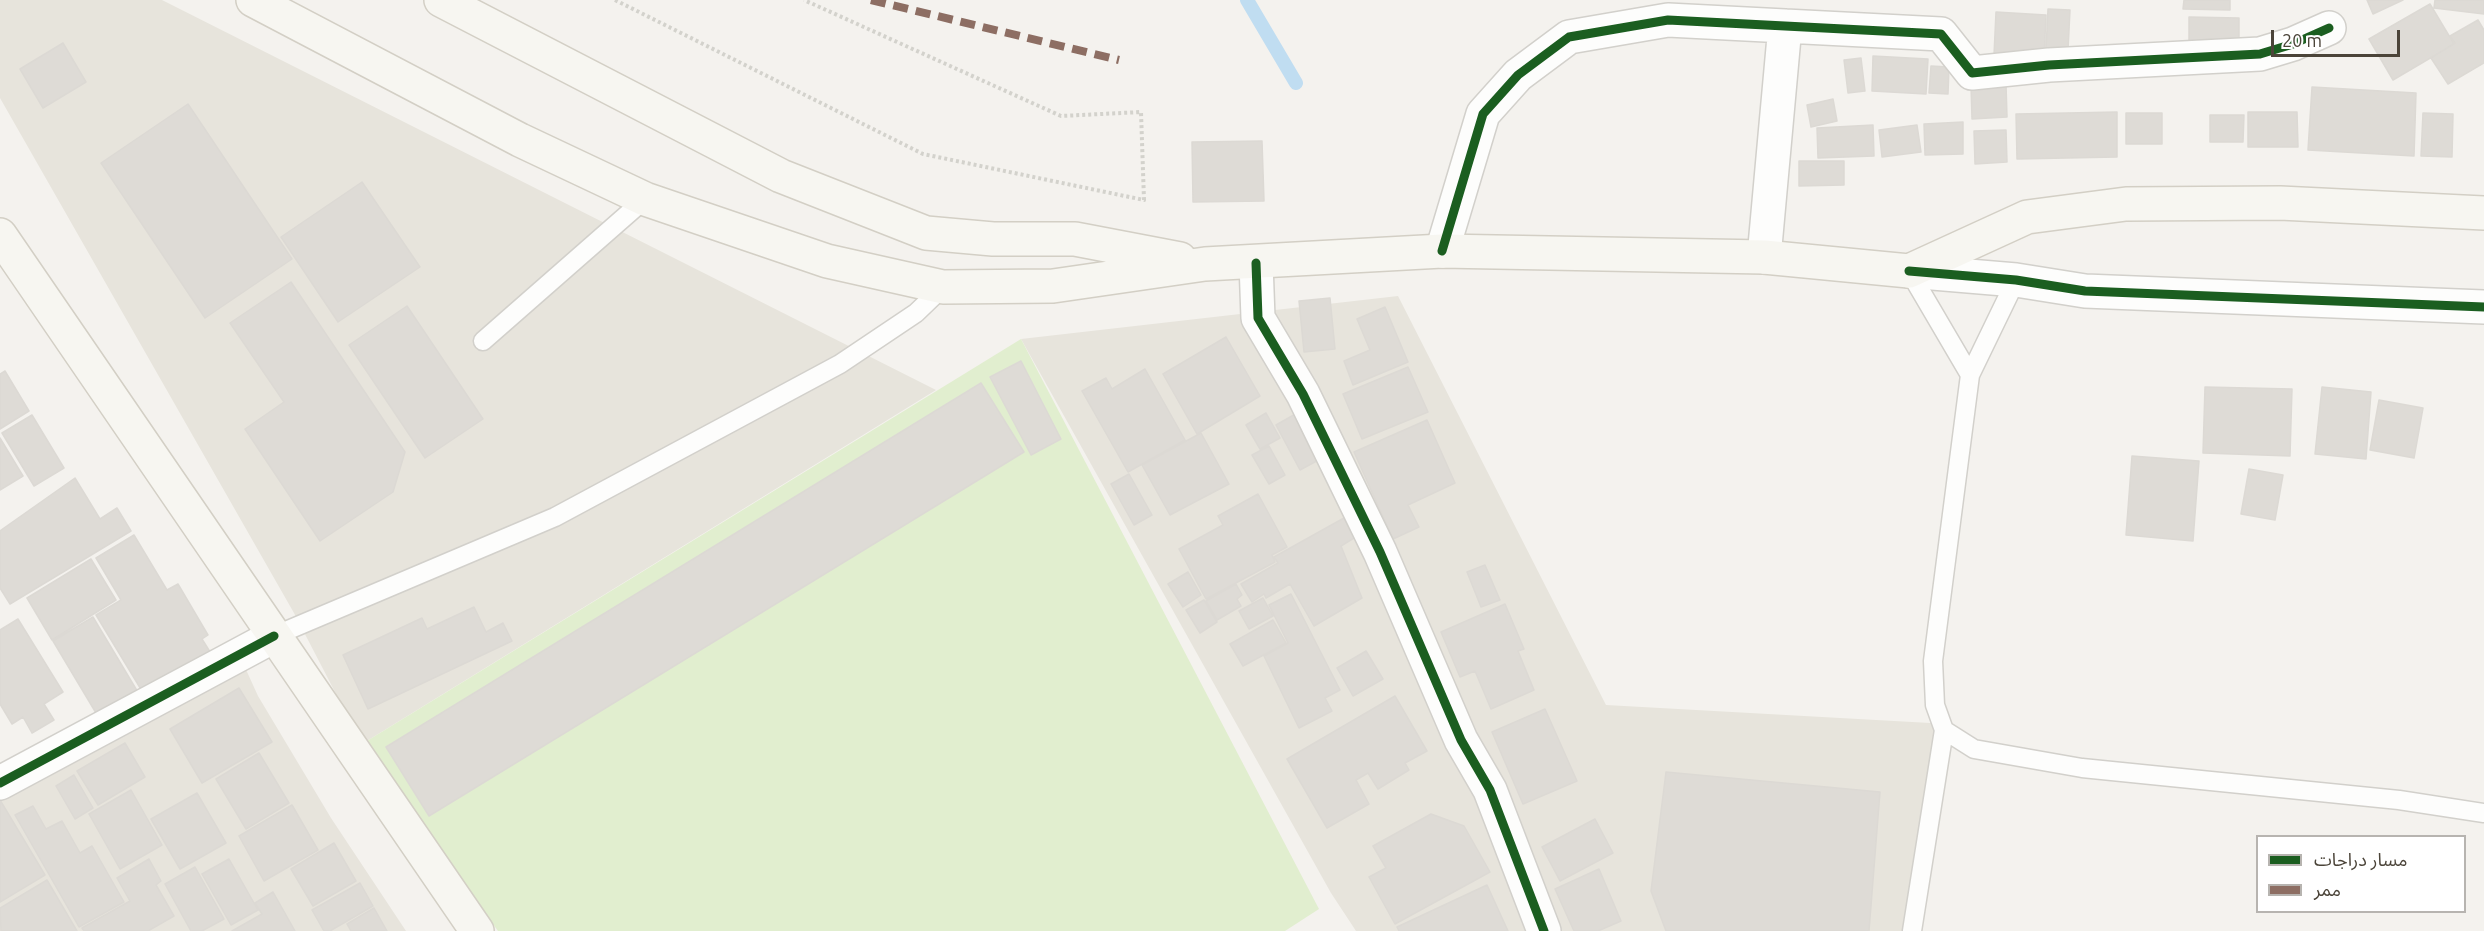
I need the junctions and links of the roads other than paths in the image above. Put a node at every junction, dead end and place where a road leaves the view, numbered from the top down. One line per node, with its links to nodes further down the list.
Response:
1 (253, 0): 5 (main road)
2 (441, 0): 11 (main road)
3 (1785, 26): 4 (street); 8 (street); 9 (street)
4 (2329, 28)
5 (645, 200): 14 (main road); 16 (lane)
6 (2484, 213): 12 (main road)
7 (0, 235): 18 (main road)
8 (1442, 250): 9 (main road); 10 (main road)
9 (1764, 257): 12 (main road)
10 (1256, 263): 11 (main road); 23 (street)
11 (1205, 264): 14 (main road)
12 (1909, 271): 13 (street); 17 (lane)
13 (2016, 280): 15 (street); 17 (lane)
14 (943, 287): 18 (lane)
15 (2484, 307)
16 (483, 340)
17 (1970, 375): 19 (lane)
18 (274, 636): 20 (street); 22 (main road)
19 (1944, 730): 21 (lane); 24 (lane)
20 (0, 783)
21 (2484, 813)
22 (477, 931)
23 (1544, 931)
24 (1912, 931)

